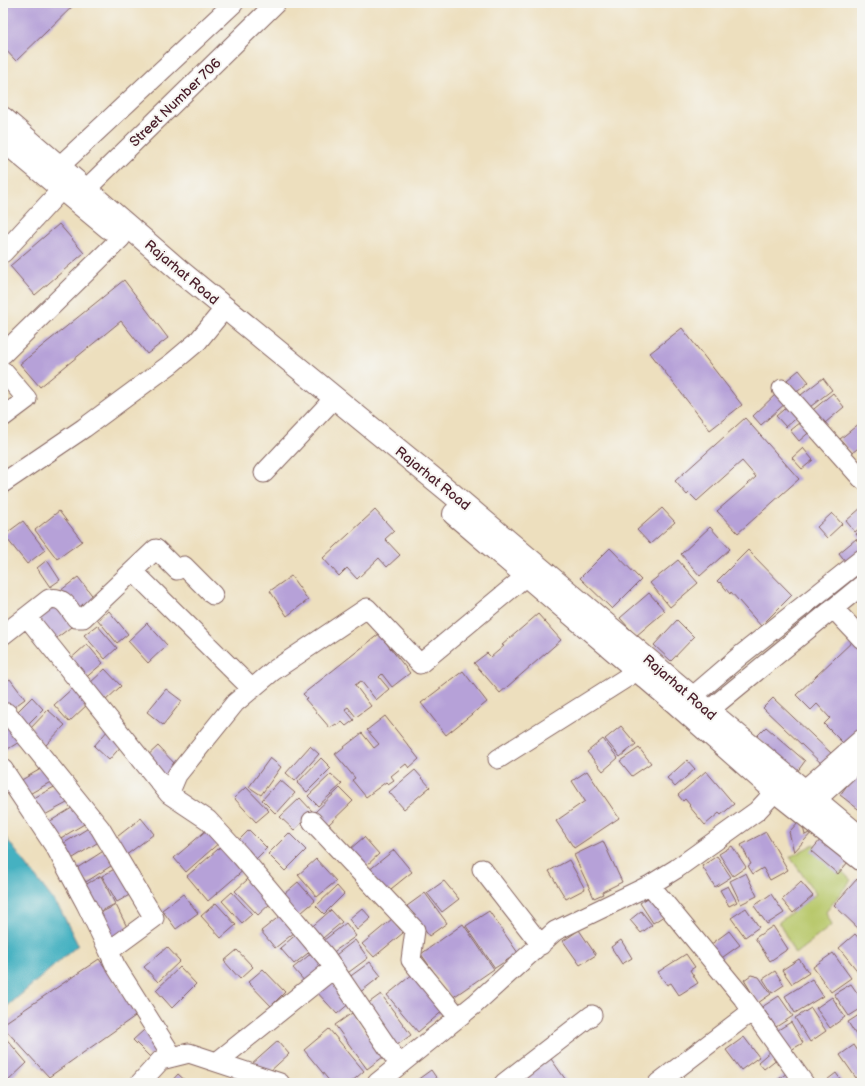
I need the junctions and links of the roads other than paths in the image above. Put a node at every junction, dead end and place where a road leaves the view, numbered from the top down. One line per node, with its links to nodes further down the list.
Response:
1 (234, 3): 5 (street)
2 (276, 3): 5 (street, Street Number 706)
3 (3, 118): 5 (main road, Rajarhat Road)
4 (3, 140): 5 (main road, Rajarhat Road)
5 (66, 185): 6 (main road, Rajarhat Road); 7 (street); 8 (main road, Rajarhat Road)
6 (122, 238): 8 (main road, Rajarhat Road); 9 (street)
7 (3, 253)
8 (221, 312): 12 (main road, Rajarhat Road); 16 (street); 30 (main road, Rajarhat Road)
9 (3, 354)
10 (3, 371): 13 (street)
11 (782, 389): 15 (street)
12 (327, 406): 14 (street); 19 (main road, Rajarhat Road)
13 (3, 417)
14 (264, 473)
15 (862, 479)
16 (3, 483)
17 (862, 558): 26 (street)
18 (133, 571): 21 (street); 23 (street); 29 (street)
19 (526, 576): 27 (main road, Rajarhat Road); 29 (street)
20 (862, 585): 22 (street)
21 (213, 595)
22 (833, 608): 25 (street); 28 (street)
23 (27, 616): 24 (street); 37 (street)
24 (3, 635)
25 (862, 639)
26 (740, 655): 28 (street); 30 (street)
27 (637, 671): 34 (street); 36 (main road, Rajarhat Road)
28 (756, 673): 30 (street)
29 (252, 689): 37 (street)
30 (700, 704): 36 (main road, Rajarhat Road)
31 (7, 713): 44 (street)
32 (862, 739): 36 (street)
33 (862, 758): 36 (street)
34 (498, 759)
35 (3, 769): 44 (street)
36 (796, 790): 39 (main road, Rajarhat Road); 40 (main road, Rajarhat Road); 42 (street)
37 (169, 794): 45 (street)
38 (312, 821): 48 (street)
39 (862, 839)
40 (862, 860)
41 (482, 869): 43 (street)
42 (650, 885): 43 (street); 46 (street)
43 (541, 945): 48 (street)
44 (109, 951): 49 (street)
45 (334, 968): 50 (street); 51 (street)
46 (752, 1011): 56 (street); 57 (street)
47 (592, 1015): 55 (street)
48 (458, 1017): 51 (street)
49 (173, 1057): 50 (street); 52 (street)
50 (217, 1062): 53 (street)
51 (398, 1064): 54 (street)
52 (150, 1079)
53 (280, 1083)
54 (377, 1083)
55 (504, 1083)
56 (658, 1083)
57 (804, 1083)

